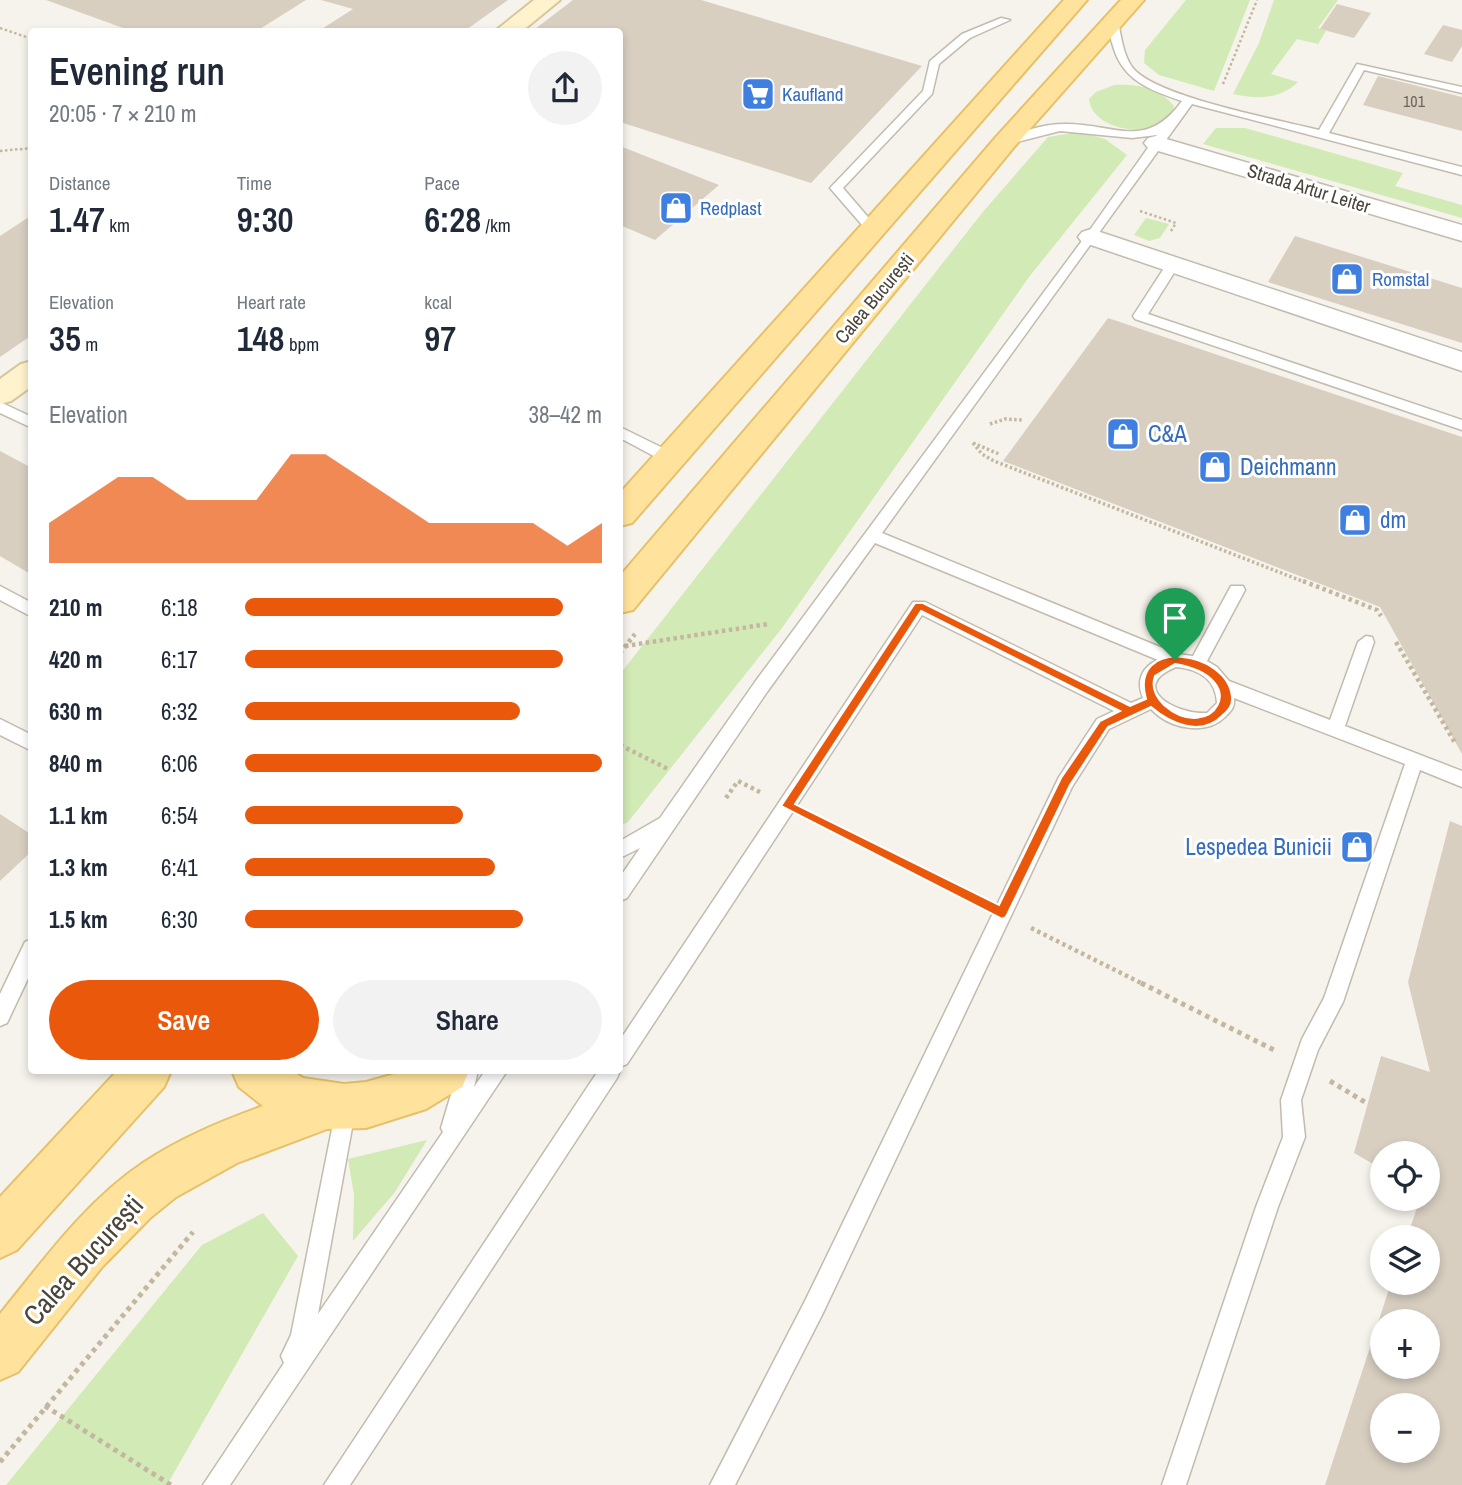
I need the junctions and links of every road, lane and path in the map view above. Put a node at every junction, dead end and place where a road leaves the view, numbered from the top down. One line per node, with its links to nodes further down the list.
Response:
1 (549, 0): 8 (street)
2 (1133, 0): 6 (main road, Calea București)
3 (1257, 0): 11 (path)
4 (1066, 4): 19 (main road, Calea București)
5 (1005, 20): 19 (lane)
6 (1113, 21): 12 (lane); 15 (main road, Calea București)
7 (0, 28): 9 (path)
8 (510, 28)
9 (28, 38)
10 (1462, 90): 13 (lane)
11 (1220, 91)
12 (1189, 100): 13 (lane); 14 (lane)
13 (1323, 133): 18 (lane)
14 (1163, 134): 15 (lane); 20 (street, Strada Artur Leiter); 21 (lane)
15 (1005, 142): 39 (main road, Calea București)
16 (28, 148): 17 (path)
17 (0, 151)
18 (1462, 171)
19 (873, 230): 34 (main road, Calea București)
20 (1462, 233)
21 (1091, 237): 22 (street); 36 (lane)
22 (1173, 265): 23 (street); 29 (lane)
23 (1462, 362)
24 (28, 374): 25 (street)
25 (0, 394)
26 (0, 407): 28 (lane)
27 (1022, 420): 30 (path)
28 (28, 421)
29 (1462, 425)
30 (982, 429)
31 (623, 434): 34 (lane)
32 (978, 436): 33 (path)
33 (999, 454)
34 (670, 458): 35 (main road, Calea București)
35 (623, 511)
36 (873, 536): 44 (lane); 58 (lane)
37 (1237, 590): 45 (lane)
38 (0, 592): 40 (lane)
39 (623, 596)
40 (28, 609)
41 (773, 623): 43 (path)
42 (1366, 642): 50 (lane)
43 (625, 646)
44 (1175, 660): 45 (lane); 47 (lane)
45 (1197, 664): 46 (lane)
46 (1223, 686): 47 (lane); 50 (lane)
47 (1152, 701): 48 (lane)
48 (1130, 710): 57 (lane); 61 (lane)
49 (0, 726): 51 (lane)
50 (1336, 728): 53 (lane)
51 (28, 742)
52 (623, 746): 54 (path)
53 (1415, 760): 55 (lane); 65 (lane)
54 (675, 772)
55 (1462, 779)
56 (726, 798): 57 (path)
57 (787, 806): 61 (path); 64 (lane)
58 (667, 823): 59 (lane); 60 (lane)
59 (623, 848)
60 (623, 888)
61 (1002, 913): 65 (path); 84 (lane)
62 (28, 956): 63 (lane)
63 (0, 1016)
64 (623, 1052)
65 (1303, 1065): 72 (path); 85 (lane)
66 (145, 1074): 76 (main road)
67 (259, 1074): 73 (main road, Calea București)
68 (442, 1074): 73 (main road, Calea București)
69 (467, 1074): 74 (lane)
70 (495, 1074): 74 (lane)
71 (608, 1074): 83 (lane)
72 (1368, 1104)
73 (335, 1106): 77 (main road, Calea București); 78 (lane)
74 (447, 1144): 78 (lane)
75 (193, 1232): 79 (path)
76 (0, 1233)
77 (0, 1354)
78 (277, 1394): 82 (lane)
79 (45, 1406): 80 (path); 81 (path)
80 (0, 1462)
81 (171, 1485)
82 (215, 1485)
83 (336, 1485)
84 (722, 1485)
85 (1174, 1485)

